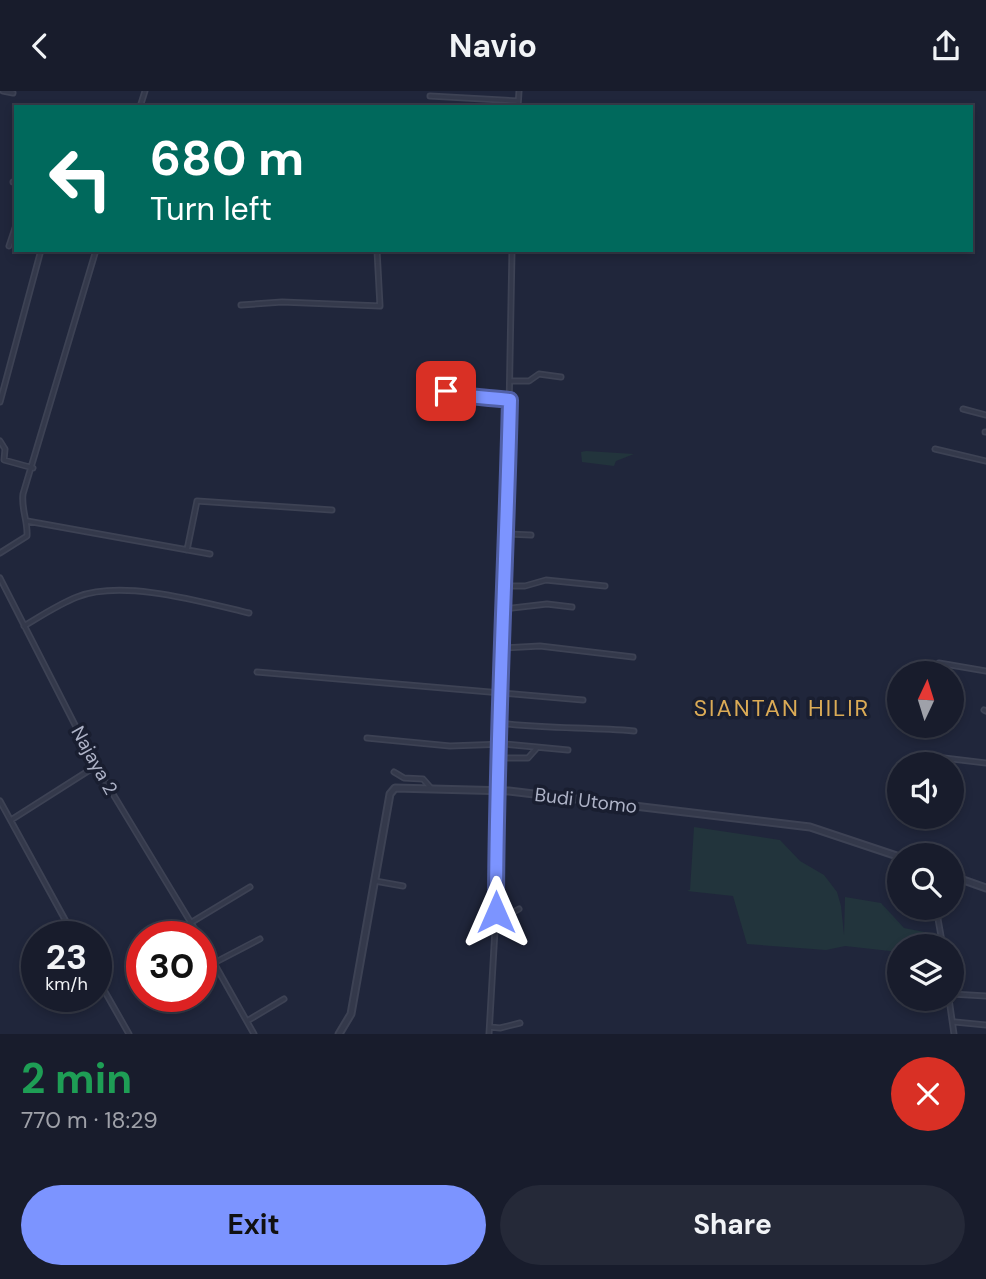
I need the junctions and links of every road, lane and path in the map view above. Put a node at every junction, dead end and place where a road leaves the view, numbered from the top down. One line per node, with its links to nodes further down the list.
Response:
1 (3, 91): 3 (street)
2 (519, 91): 5 (street)
3 (13, 93)
4 (430, 96): 5 (street)
5 (519, 101): 6 (street)
6 (518, 105)
7 (14, 231): 8 (street)
8 (9, 246)
9 (40, 252): 18 (street)
10 (95, 252): 24 (street)
11 (377, 252): 13 (street)
12 (512, 252): 15 (street)
13 (241, 305)
14 (561, 377): 15 (street)
15 (512, 382): 17 (street)
16 (438, 391): 17 (street)
17 (510, 400): 27 (street)
18 (0, 402)
19 (963, 409): 20 (street)
20 (986, 415)
21 (0, 441): 24 (street)
22 (935, 449): 23 (street)
23 (986, 461)
24 (33, 468): 26 (street)
25 (332, 510): 29 (street)
26 (27, 521): 29 (street); 30 (street)
27 (509, 534): 28 (street); 33 (street)
28 (531, 535)
29 (187, 550): 31 (street)
30 (0, 553)
31 (210, 554)
32 (0, 578): 38 (street, Najaya 2)
33 (507, 586): 34 (street); 36 (street)
34 (605, 586)
35 (572, 607): 36 (street)
36 (506, 609): 39 (street)
37 (249, 614): 38 (street)
38 (24, 626): 55 (street, Najaya 2)
39 (505, 648): 40 (street); 44 (street)
40 (633, 657)
41 (964, 667): 42 (street)
42 (986, 671)
43 (257, 672): 44 (street)
44 (503, 691): 45 (street); 46 (street)
45 (583, 699)
46 (499, 723): 47 (street); 49 (street)
47 (634, 731)
48 (367, 738): 49 (street)
49 (497, 745): 50 (street); 52 (street)
50 (536, 749): 51 (street); 52 (street)
51 (568, 750)
52 (497, 758): 58 (street)
53 (964, 760): 54 (street)
54 (986, 763)
55 (96, 766): 60 (street); 70 (street, Najaya 2)
56 (394, 772): 57 (street)
57 (430, 787): 58 (street, Budi Utomo); 63 (street, Budi Utomo)
58 (498, 790): 61 (street, Budi Utomo); 68 (street)
59 (0, 801): 60 (street)
60 (11, 820): 69 (street)
61 (887, 853)
62 (964, 880): 66 (street)
63 (373, 881): 64 (street); 87 (street, Budi Utomo)
64 (403, 886)
65 (250, 887): 71 (street)
66 (986, 888)
67 (519, 909): 68 (street)
68 (497, 916): 84 (street)
69 (66, 921)
70 (191, 921)
71 (194, 921)
72 (260, 939): 73 (street)
73 (217, 961)
74 (217, 968): 80 (street, Najaya 2)
75 (964, 994): 76 (street)
76 (986, 996)
77 (284, 999): 80 (street)
78 (112, 1004): 85 (street)
79 (951, 1011): 89 (street)
80 (247, 1021): 86 (street, Najaya 2)
81 (956, 1022): 83 (street)
82 (520, 1023): 84 (street)
83 (986, 1024)
84 (490, 1027): 88 (street)
85 (129, 1034)
86 (254, 1034)
87 (339, 1034)
88 (489, 1034)
89 (954, 1034)

